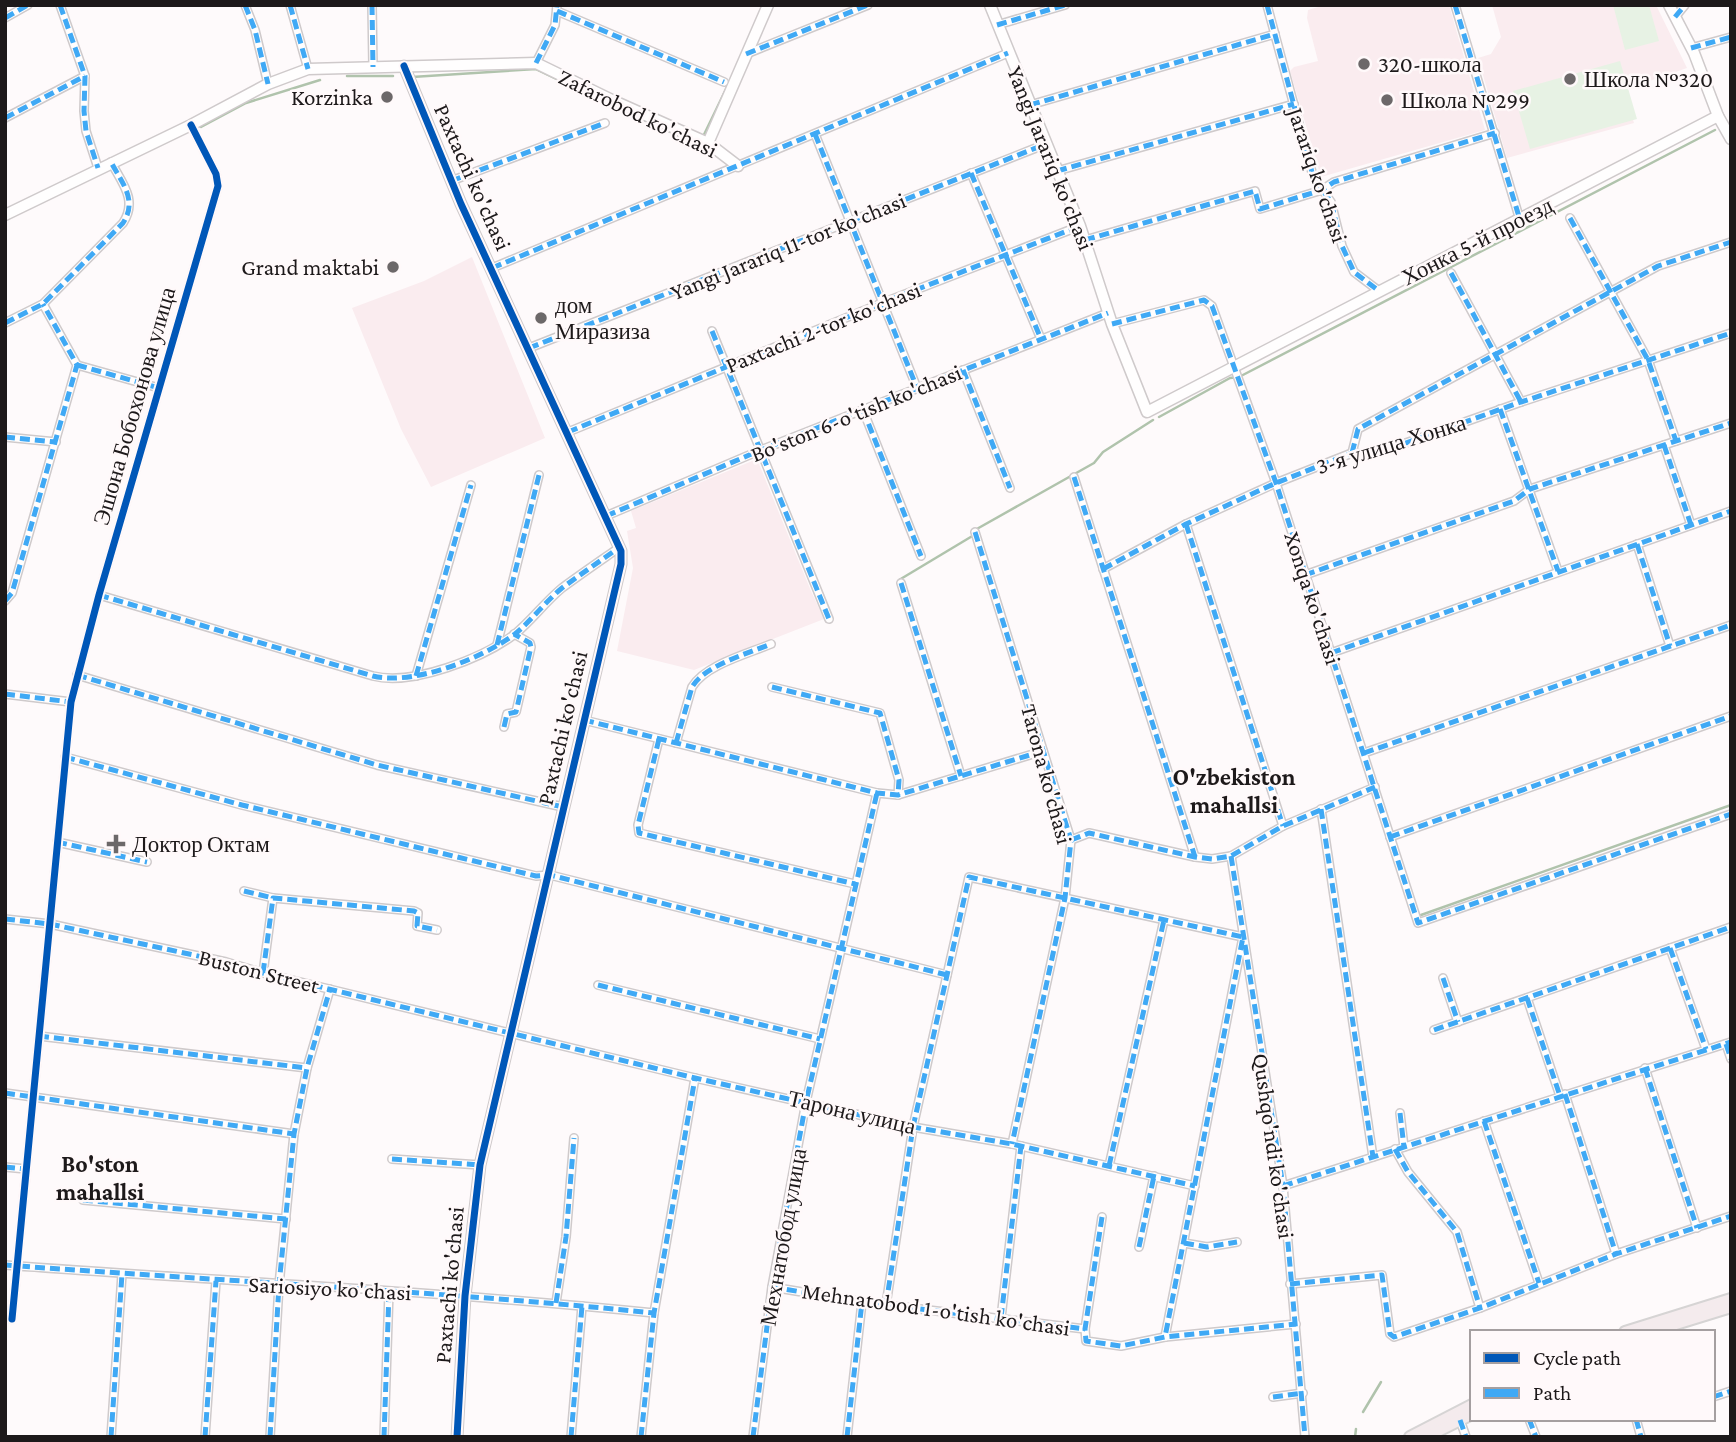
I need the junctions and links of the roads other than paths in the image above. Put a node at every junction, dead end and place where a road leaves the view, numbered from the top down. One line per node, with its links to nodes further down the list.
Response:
1 (28, 5): 16 (street)
2 (60, 5): 27 (street)
3 (245, 5): 29 (street)
4 (290, 5): 26 (street)
5 (372, 5): 25 (street)
6 (768, 5): 22 (street)
7 (868, 5): 22 (street)
8 (990, 5): 17 (street, Yangi Jarariq ko'chasi)
9 (1065, 5): 17 (street)
10 (1267, 5): 18 (street, Jarariq ko'chasi)
11 (1455, 5): 36 (street)
12 (1669, 5): 15 (street)
13 (1685, 5): 15 (street)
14 (557, 8): 23 (street, Zafarobod ko'chasi); 28 (street)
15 (1675, 17): 20 (street)
16 (5, 18)
17 (997, 25): 21 (street, Yangi Jarariq ko'chasi)
18 (1275, 34): 30 (street, Jarariq ko'chasi); 31 (street)
19 (1731, 37): 20 (street)
20 (1692, 48): 32 (street)
21 (1008, 53): 31 (street, Yangi Jarariq ko'chasi); 37 (street)
22 (746, 54): 39 (street)
23 (536, 63): 24 (street, Zafarobod ko'chasi); 39 (street, Zafarobod ko'chasi)
24 (404, 66): 25 (street, Zafarobod ko'chasi); 46 (street, Paxtachi ko'chasi)
25 (373, 67): 26 (street, Zafarobod ko'chasi)
26 (308, 69): 29 (street, Zafarobod ko'chasi)
27 (85, 76): 33 (street); 43 (street)
28 (724, 82)
29 (268, 84): 35 (street, Zafarobod ko'chasi)
30 (1294, 104): 44 (street); 47 (street, Jarariq ko'chasi)
31 (1030, 105): 40 (street, Yangi Jarariq ko'chasi)
32 (1718, 116): 38 (street); 50 (street, Хонка 5-й проезд)
33 (5, 118)
34 (605, 123): 46 (street)
35 (191, 125): 41 (street, Zafarobod ko'chasi); 75 (street, Эшона Бобохонова улица)
36 (1495, 133): 47 (street); 50 (street)
37 (815, 134): 42 (street); 51 (street)
38 (1731, 139)
39 (708, 143): 42 (street, Zafarobod ko'chasi)
40 (1046, 144): 44 (street, Yangi Jarariq ko'chasi); 45 (street, Yangi Jarariq 11-tor ko'chasi)
41 (111, 162): 43 (street, Zafarobod ko'chasi); 61 (street)
42 (738, 166): 56 (street)
43 (98, 168): 48 (street, Zafarobod ko'chasi)
44 (1057, 171): 52 (street, Yangi Jarariq ko'chasi)
45 (971, 173): 51 (street, Yangi Jarariq 11-tor ko'chasi); 55 (street)
46 (451, 181): 56 (street, Paxtachi ko'chasi)
47 (1322, 190): 53 (street); 58 (street, Jarariq ko'chasi)
48 (5, 215)
49 (1570, 218): 59 (street)
50 (1520, 220): 58 (street, Хонка 5-й проезд)
51 (850, 222): 60 (street); 68 (street, Yangi Jarariq 11-tor ko'chasi)
52 (1080, 226): 53 (street, Yangi Jarariq ko'chasi); 55 (street, Paxtachi 2-tor ko'chasi)
53 (1085, 240): 62 (street, Yangi Jarariq ko'chasi)
54 (1731, 242): 59 (street)
55 (1006, 256): 60 (street, Paxtachi 2-tor ko'chasi); 67 (street)
56 (492, 268): 68 (street, Paxtachi ko'chasi)
57 (1451, 273): 69 (street)
58 (1380, 291): 73 (street, Хонка 5-й проезд)
59 (1611, 292): 69 (street); 70 (street)
60 (881, 303): 72 (street, Paxtachi 2-tor ko'chasi); 76 (street)
61 (43, 304): 63 (street); 71 (street)
62 (1108, 313): 64 (street, Yangi Jarariq ko'chasi); 67 (street, Bo'ston 6-o'tish ko'chasi)
63 (5, 323)
64 (1112, 324): 73 (street, Xonqa ko'chasi); 73 (street, Yangi Jarariq ko'chasi)
65 (712, 331): 72 (street)
66 (1731, 333): 70 (street, 3-я улица Хонка)
67 (1041, 339): 74 (street, Bo'ston 6-o'tish ko'chasi)
68 (529, 348): 81 (street, Paxtachi ko'chasi)
69 (1495, 355): 77 (street); 87 (street)
70 (1648, 360): 77 (street, 3-я улица Хонка); 83 (street)
71 (77, 365): 75 (street); 84 (street)
72 (726, 366): 81 (street, Paxtachi 2-tor ko'chasi); 86 (street)
73 (1236, 368): 90 (street, Xonqa ko'chasi)
74 (963, 370): 76 (street, Bo'ston 6-o'tish ko'chasi); 92 (street)
75 (159, 388): 106 (street, Эшона Бобохонова улица)
76 (917, 388): 79 (street, Bo'ston 6-o'tish ko'chasi)
77 (1521, 402): 78 (street, 3-я улица Хонка)
78 (1500, 409): 87 (street, 3-я улица Хонка); 93 (street)
79 (863, 410): 86 (street, Bo'ston 6-o'tish ko'chasi); 101 (street)
80 (1731, 423): 83 (street)
81 (568, 432): 95 (street, Paxtachi ko'chasi)
82 (5, 437): 84 (street)
83 (1676, 441): 85 (street)
84 (56, 442): 107 (street)
85 (1664, 445): 93 (street); 97 (street)
86 (761, 450): 95 (street, Bo'ston 6-o'tish ko'chasi); 108 (street)
87 (1352, 453): 90 (street, 3-я улица Хонка)
88 (539, 475): 111 (street)
89 (1074, 477): 102 (street)
90 (1276, 483): 96 (street, 3-я улица Хонка); 104 (street, Xonqa ko'chasi)
91 (471, 485): 116 (street)
92 (1010, 488)
93 (1530, 489): 103 (street); 104 (street)
94 (1731, 512): 97 (street)
95 (606, 516): 100 (street, Paxtachi ko'chasi)
96 (1186, 524): 102 (street, 3-я улица Хонка); 135 (street)
97 (1691, 525): 99 (street)
98 (975, 532): 125 (street, Tarona ko'chasi)
99 (1637, 544): 103 (street); 113 (street)
100 (620, 547): 110 (street); 121 (street, Paxtachi ko'chasi)
101 (922, 556)
102 (1103, 569): 140 (street)
103 (1558, 571): 114 (street)
104 (1305, 575): 114 (street, Xonqa ko'chasi)
105 (901, 583): 128 (street)
106 (99, 595): 115 (street, Эшона Бобохонова улица); 116 (street)
107 (5, 601)
108 (829, 619)
109 (1731, 625): 113 (street)
110 (514, 634): 111 (street); 122 (street)
111 (496, 645): 116 (street)
112 (771, 645): 124 (street)
113 (1670, 646): 126 (street)
114 (1331, 653): 126 (street, Xonqa ko'chasi)
115 (77, 675): 119 (street, Эшона Бобохонова улица); 132 (street)
116 (416, 676)
117 (772, 687): 131 (street)
118 (5, 694): 119 (street)
119 (71, 702): 127 (street, Эшона Бобохонова улица)
120 (1731, 716): 136 (street)
121 (583, 720): 123 (street); 132 (street, Paxtachi ko'chasi)
122 (504, 727)
123 (659, 739): 124 (street); 143 (street)
124 (677, 743): 130 (street)
125 (1043, 751): 128 (street); 137 (street, Tarona ko'chasi)
126 (1364, 753): 129 (street, Xonqa ko'chasi)
127 (65, 757): 138 (street, Эшона Бобохонова улица); 142 (street)
128 (961, 776): 131 (street)
129 (1375, 787): 133 (street); 136 (street, Xonqa ko'chasi)
130 (877, 793): 131 (street); 143 (street, Мехнатобод улица)
131 (898, 795)
132 (563, 807): 142 (street, Paxtachi ko'chasi)
133 (1321, 809): 135 (street); 184 (street)
134 (1731, 814): 136 (street, Xonqa ko'chasi)
135 (1283, 826): 139 (street)
136 (1390, 837)
137 (1071, 840): 140 (street); 146 (street, Tarona ko'chasi)
138 (57, 842): 141 (street); 149 (street, Эшона Бобохонова улица)
139 (1231, 856): 140 (street); 152 (street, Qushqo'ndi ko'chasi)
140 (1195, 857)
141 (147, 862)
142 (550, 874): 153 (street); 163 (street, Paxtachi ko'chasi)
143 (855, 884): 153 (street, Мехнатобод улица)
144 (244, 891): 145 (street)
145 (273, 898): 151 (street); 155 (street)
146 (1065, 898): 148 (street); 156 (street); 181 (street, Tarona ko'chasi)
147 (5, 919): 149 (street, Buston Street)
148 (1164, 920): 152 (street); 187 (street)
149 (50, 924): 155 (street, Buston Street); 164 (street, Эшона Бобохонова улица)
150 (1731, 927): 154 (street)
151 (437, 930)
152 (1243, 937): 191 (street); 192 (street, Qushqo'ndi ko'chasi)
153 (841, 948): 156 (street); 165 (street, Мехнатобод улица)
154 (1670, 948): 160 (street); 167 (street)
155 (263, 973): 159 (street, Buston Street)
156 (947, 975): 178 (street)
157 (1443, 978): 161 (street)
158 (598, 985): 165 (street)
159 (330, 989): 163 (street, Buston Street); 169 (street)
160 (1527, 998): 161 (street); 173 (street)
161 (1458, 1022): 162 (street)
162 (1434, 1030)
163 (511, 1031): 171 (street, Тарона улица); 186 (street, Paxtachi ko'chasi)
164 (39, 1036): 169 (street); 174 (street, Эшона Бобохонова улица)
165 (820, 1039): 175 (street, Мехнатобод улица)
166 (1728, 1043): 167 (street); 168 (street)
167 (1706, 1049): 170 (street)
168 (1731, 1059)
169 (307, 1068): 179 (street)
170 (1645, 1068): 173 (street); 197 (street)
171 (695, 1077): 175 (street, Тарона улица); 219 (street)
172 (5, 1093): 174 (street)
173 (1562, 1095): 177 (street); 201 (street)
174 (32, 1096): 179 (street); 189 (street, Эшона Бобохонова улица)
175 (806, 1102): 178 (street, Тарона улица); 209 (street, Мехнатобод улица)
176 (1400, 1113): 182 (street)
177 (1484, 1121): 182 (street); 206 (street)
178 (913, 1127): 181 (street, Тарона улица); 215 (street)
179 (294, 1134): 196 (street)
180 (574, 1138): 214 (street)
181 (1016, 1145): 187 (street, Тарона улица); 220 (street, Tarona ko'chasi)
182 (1404, 1147): 183 (street)
183 (1395, 1149): 184 (street); 218 (street)
184 (1373, 1157): 192 (street)
185 (392, 1159): 186 (street)
186 (480, 1166): 211 (street, Paxtachi ko'chasi)
187 (1109, 1166): 190 (street, Тарона улица)
188 (5, 1167): 189 (street)
189 (26, 1169): 203 (street, Эшона Бобохонова улица)
190 (1154, 1177): 191 (street, Тарона улица); 200 (street)
191 (1195, 1186): 199 (street)
192 (1283, 1186): 207 (street, Qushqo'ndi ko'chasi)
193 (83, 1200): 196 (street)
194 (1731, 1216): 197 (street)
195 (1102, 1217): 223 (street)
196 (286, 1219): 208 (street)
197 (1697, 1228): 201 (street)
198 (1237, 1242): 199 (street)
199 (1184, 1243): 226 (street)
200 (1139, 1247)
201 (1616, 1254): 206 (street)
202 (5, 1265): 203 (street, Sariosiyo ko'chasi)
203 (17, 1266): 204 (street, Sariosiyo ko'chasi); 221 (street)
204 (122, 1274): 205 (street, Sariosiyo ko'chasi); 232 (street)
205 (216, 1281): 208 (street, Sariosiyo ko'chasi); 233 (street)
206 (1539, 1283): 218 (street)
207 (1290, 1284): 218 (street); 222 (street, Qushqo'ndi ko'chasi)
208 (279, 1285): 210 (street, Sariosiyo ko'chasi); 234 (street)
209 (772, 1287): 213 (street, Mehnatobod 1-o'tish ko'chasi); 239 (street, Мехнатобод улица)
210 (388, 1292): 211 (street, Sariosiyo ko'chasi); 235 (street)
211 (465, 1296): 214 (street, Sariosiyo ko'chasi); 236 (street, Paxtachi ko'chasi)
212 (1731, 1299): 224 (main road)
213 (862, 1302): 215 (street, Mehnatobod 1-o'tish ko'chasi); 240 (street)
214 (556, 1303): 216 (street, Sariosiyo ko'chasi)
215 (886, 1305): 220 (street, Mehnatobod 1-o'tish ko'chasi)
216 (582, 1306): 219 (street, Sariosiyo ko'chasi); 237 (street)
217 (1731, 1307): 225 (main road)
218 (1480, 1308)
219 (654, 1313): 238 (street)
220 (1001, 1318): 223 (street, Mehnatobod 1-o'tish ko'chasi)
221 (12, 1319)
222 (1296, 1324): 226 (street, Mehnatobod 1-o'tish ko'chasi); 227 (street, Qushqo'ndi ko'chasi)
223 (1085, 1329): 226 (street, Mehnatobod 1-o'tish ko'chasi)
224 (1631, 1330)
225 (1656, 1330)
226 (1165, 1337)
227 (1303, 1393): 228 (street); 241 (street, Qushqo'ndi ko'chasi)
228 (1273, 1397)
229 (1470, 1406): 242 (main road)
230 (1470, 1415): 231 (main road)
231 (1460, 1420): 243 (main road); 244 (street)
232 (111, 1437)
233 (205, 1437)
234 (270, 1437)
235 (384, 1437)
236 (457, 1437)
237 (571, 1437)
238 (641, 1437)
239 (753, 1437)
240 (847, 1437)
241 (1305, 1437)
242 (1410, 1437)
243 (1426, 1437)
244 (1466, 1437)

